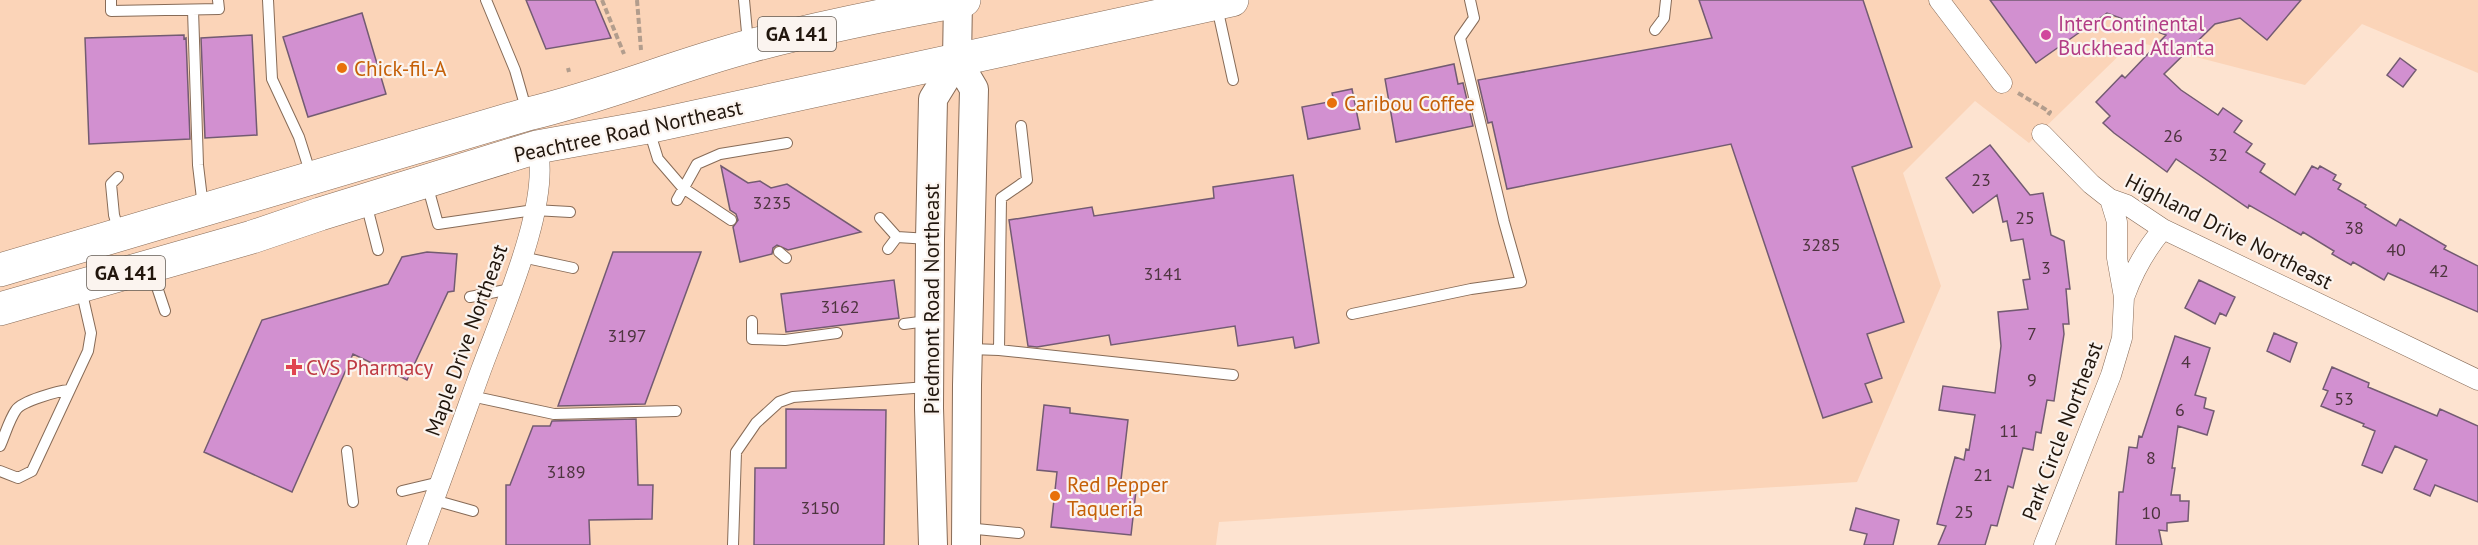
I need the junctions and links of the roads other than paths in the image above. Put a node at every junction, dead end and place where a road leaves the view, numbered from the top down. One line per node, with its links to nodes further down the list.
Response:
1 (111, 0): 11 (lane)
2 (218, 0): 12 (lane)
3 (268, 0): 24 (lane)
4 (486, 0): 20 (lane)
5 (744, 0): 14 (lane)
6 (960, 0): 14 (highway, Peachtree Road Northeast / GA 141); 15 (main road)
7 (1470, 0): 51 (lane)
8 (1666, 0): 13 (lane)
9 (1940, 0): 17 (street)
10 (1224, 2): 15 (highway, Peachtree Road Northeast / GA 141); 16 (lane)
11 (160, 5): 12 (lane)
12 (193, 10): 30 (lane)
13 (1655, 30)
14 (748, 46): 20 (highway, Peachtree Road Northeast / GA 141)
15 (957, 60): 19 (highway, Peachtree Road Northeast / GA 141); 38 (main road, Piedmont Road Northeast); 54 (main road, Piedmont Road Northeast)
16 (1233, 80)
17 (2002, 83)
18 (1022, 126): 55 (lane)
19 (648, 127): 20 (highway, Peachtree Road Northeast / GA 141); 26 (lane)
20 (533, 131): 24 (highway, Peachtree Road Northeast / GA 141); 25 (highway, Peachtree Road Northeast / GA 141); 31 (street, Maple Drive Northeast)
21 (2042, 134): 27 (street, Highland Drive Northeast)
22 (787, 143): 26 (lane)
23 (118, 177): 36 (lane)
24 (312, 178): 30 (highway, Peachtree Road Northeast / GA 141)
25 (426, 181): 28 (highway, Peachtree Road Northeast / GA 141); 31 (lane)
26 (683, 188): 29 (lane); 34 (lane)
27 (2110, 199): 35 (street, Highland Drive Northeast); 48 (street, Park Circle Northeast)
28 (365, 200): 40 (lane); 42 (highway, Peachtree Road Northeast / GA 141)
29 (677, 200)
30 (203, 210): 36 (highway, Peachtree Road Northeast / GA 141)
31 (534, 210): 32 (lane); 41 (street, Maple Drive Northeast)
32 (570, 212)
33 (880, 218): 37 (lane)
34 (731, 220)
35 (2163, 229): 48 (street, Park Circle Northeast); 57 (street, Highland Drive Northeast)
36 (120, 235): 44 (highway, Peachtree Road Northeast / GA 141)
37 (897, 237): 38 (lane); 39 (lane)
38 (930, 239): 58 (main road, Piedmont Road Northeast)
39 (888, 249)
40 (378, 250)
41 (522, 257): 43 (lane); 46 (street, Maple Drive Northeast)
42 (150, 266): 45 (highway, Peachtree Road Northeast / GA 141); 50 (lane)
43 (573, 268)
44 (0, 270)
45 (80, 286): 49 (highway, Peachtree Road Northeast / GA 141); 59 (lane)
46 (511, 289): 47 (lane); 60 (street, Maple Drive Northeast)
47 (470, 297)
48 (2124, 297): 65 (street, Park Circle Northeast)
49 (0, 309)
50 (165, 311)
51 (1352, 314)
52 (752, 321): 53 (lane)
53 (837, 333)
54 (968, 349): 55 (lane); 71 (main road, Piedmont Road Northeast)
55 (999, 350): 56 (lane)
56 (1233, 375)
57 (2478, 380)
58 (930, 387): 73 (lane); 74 (main road, Piedmont Road Northeast)
59 (69, 390): 62 (lane); 64 (lane)
60 (471, 396): 61 (lane); 67 (street, Maple Drive Northeast)
61 (676, 411)
62 (0, 446)
63 (347, 451): 68 (lane)
64 (0, 471)
65 (2073, 475): 75 (street, Park Circle Northeast); 76 (street)
66 (402, 491): 67 (lane)
67 (437, 491): 69 (lane); 72 (street, Maple Drive Northeast)
68 (353, 502)
69 (473, 511)
70 (1019, 533): 71 (lane)
71 (966, 537)
72 (417, 545)
73 (733, 545)
74 (933, 545)
75 (2044, 545)
76 (2059, 545)

